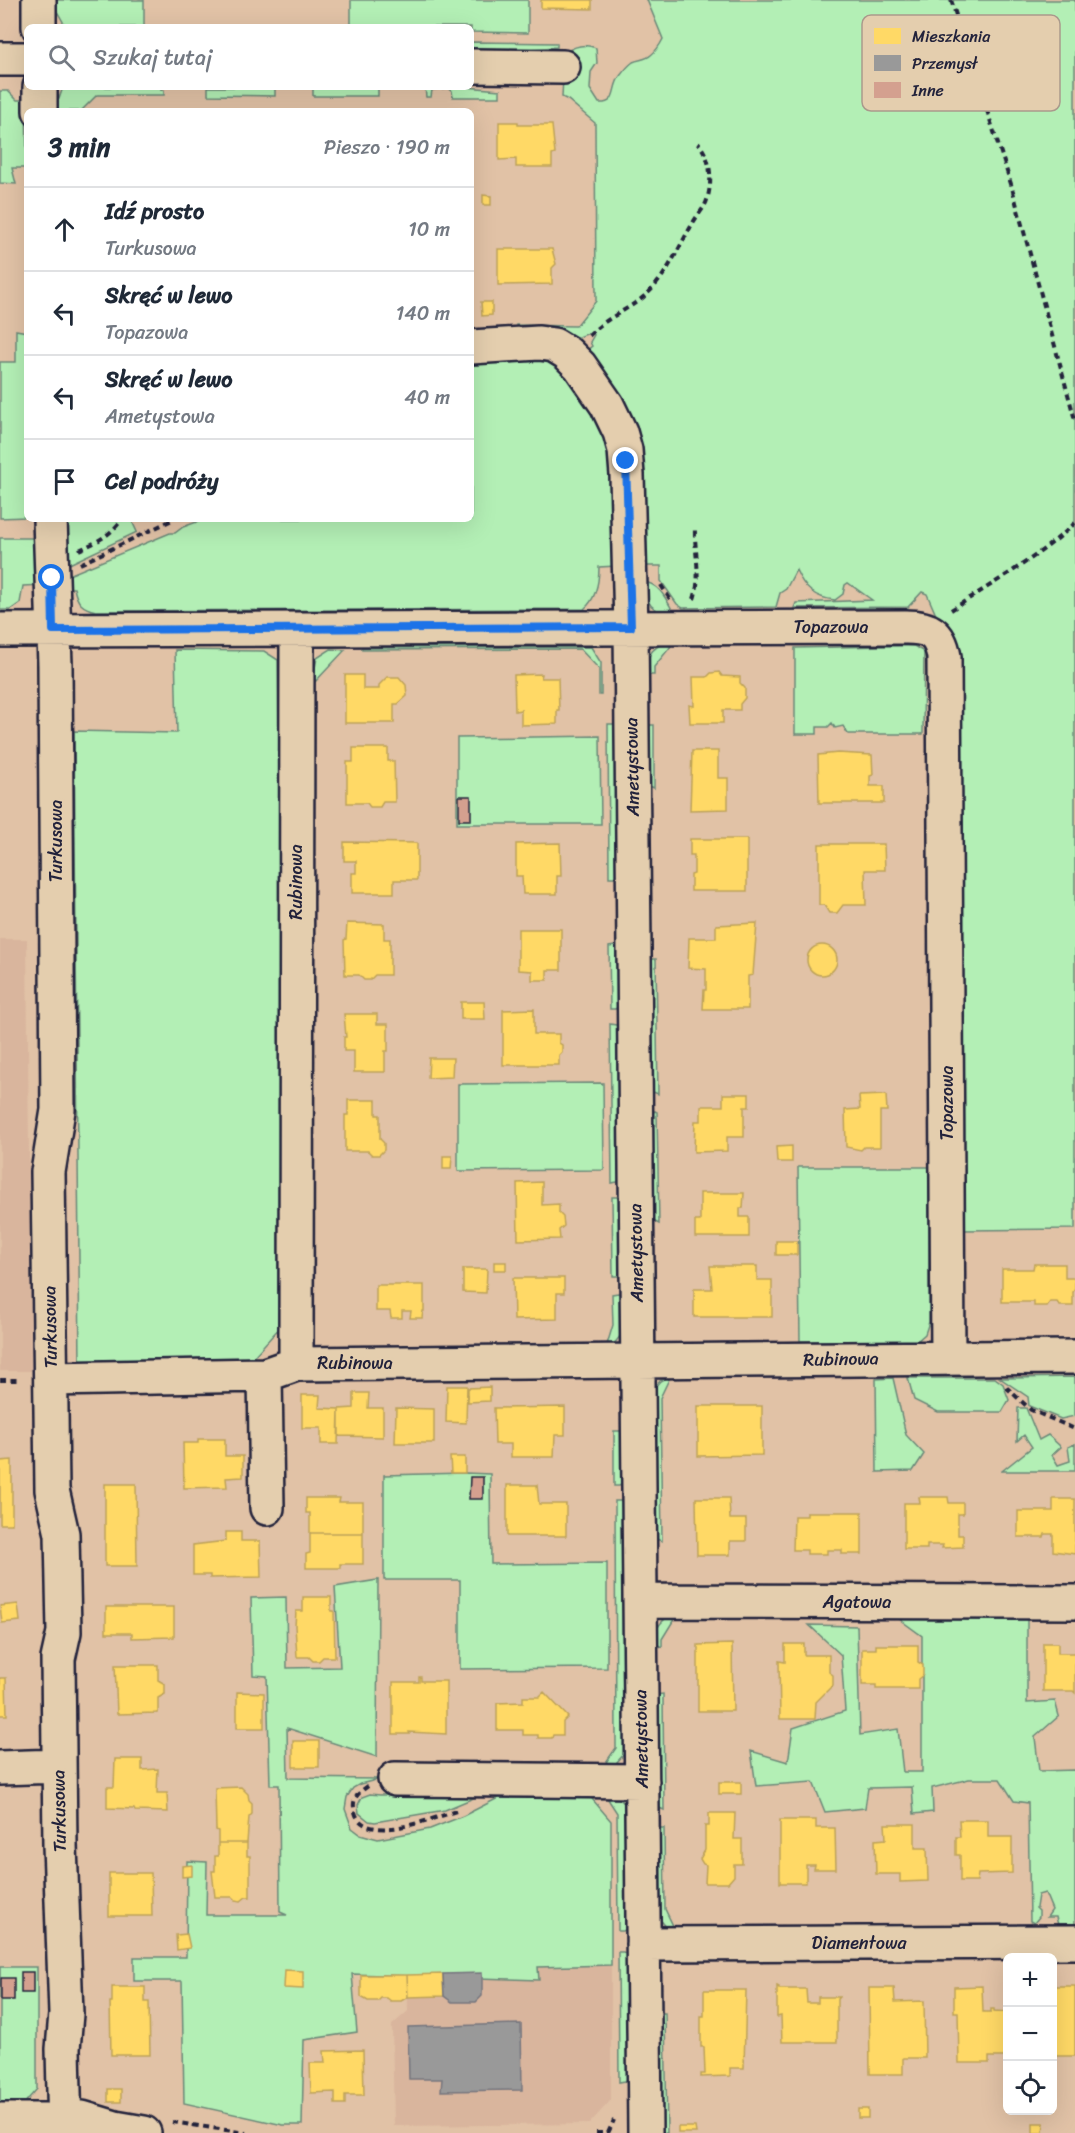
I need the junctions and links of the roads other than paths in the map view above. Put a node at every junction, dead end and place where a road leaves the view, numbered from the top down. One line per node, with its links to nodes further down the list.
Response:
1 (39, 0): 2 (street)
2 (39, 24)
3 (0, 58): 4 (street)
4 (24, 59)
5 (474, 66): 6 (street)
6 (563, 67)
7 (40, 90): 8 (street)
8 (40, 108)
9 (474, 347): 11 (street, Ametystowa)
10 (50, 522): 13 (street, Turkusowa)
11 (631, 627): 14 (street, Topazowa); 16 (street, Topazowa); 17 (street, Ametystowa)
12 (0, 630): 13 (street, Topazowa)
13 (53, 630): 14 (street, Topazowa); 20 (street, Turkusowa)
14 (297, 630): 18 (street, Rubinowa)
15 (1075, 1357): 16 (street, Rubinowa)
16 (948, 1358): 17 (street, Rubinowa)
17 (638, 1361): 18 (street, Rubinowa); 22 (street, Ametystowa)
18 (296, 1364): 19 (street)
19 (265, 1375): 20 (street); 21 (street)
20 (37, 1379): 24 (street, Turkusowa)
21 (267, 1508)
22 (640, 1601): 23 (street, Agatowa); 27 (street, Ametystowa)
23 (1075, 1602)
24 (58, 1766): 25 (street); 31 (street, Turkusowa)
25 (0, 1768)
26 (395, 1779): 27 (street)
27 (642, 1781): 29 (street, Ametystowa)
28 (1075, 1942): 29 (street, Diamentowa)
29 (643, 1944): 33 (street, Ametystowa)
30 (0, 2120): 31 (street)
31 (65, 2126): 32 (street)
32 (154, 2127)
33 (645, 2133)

